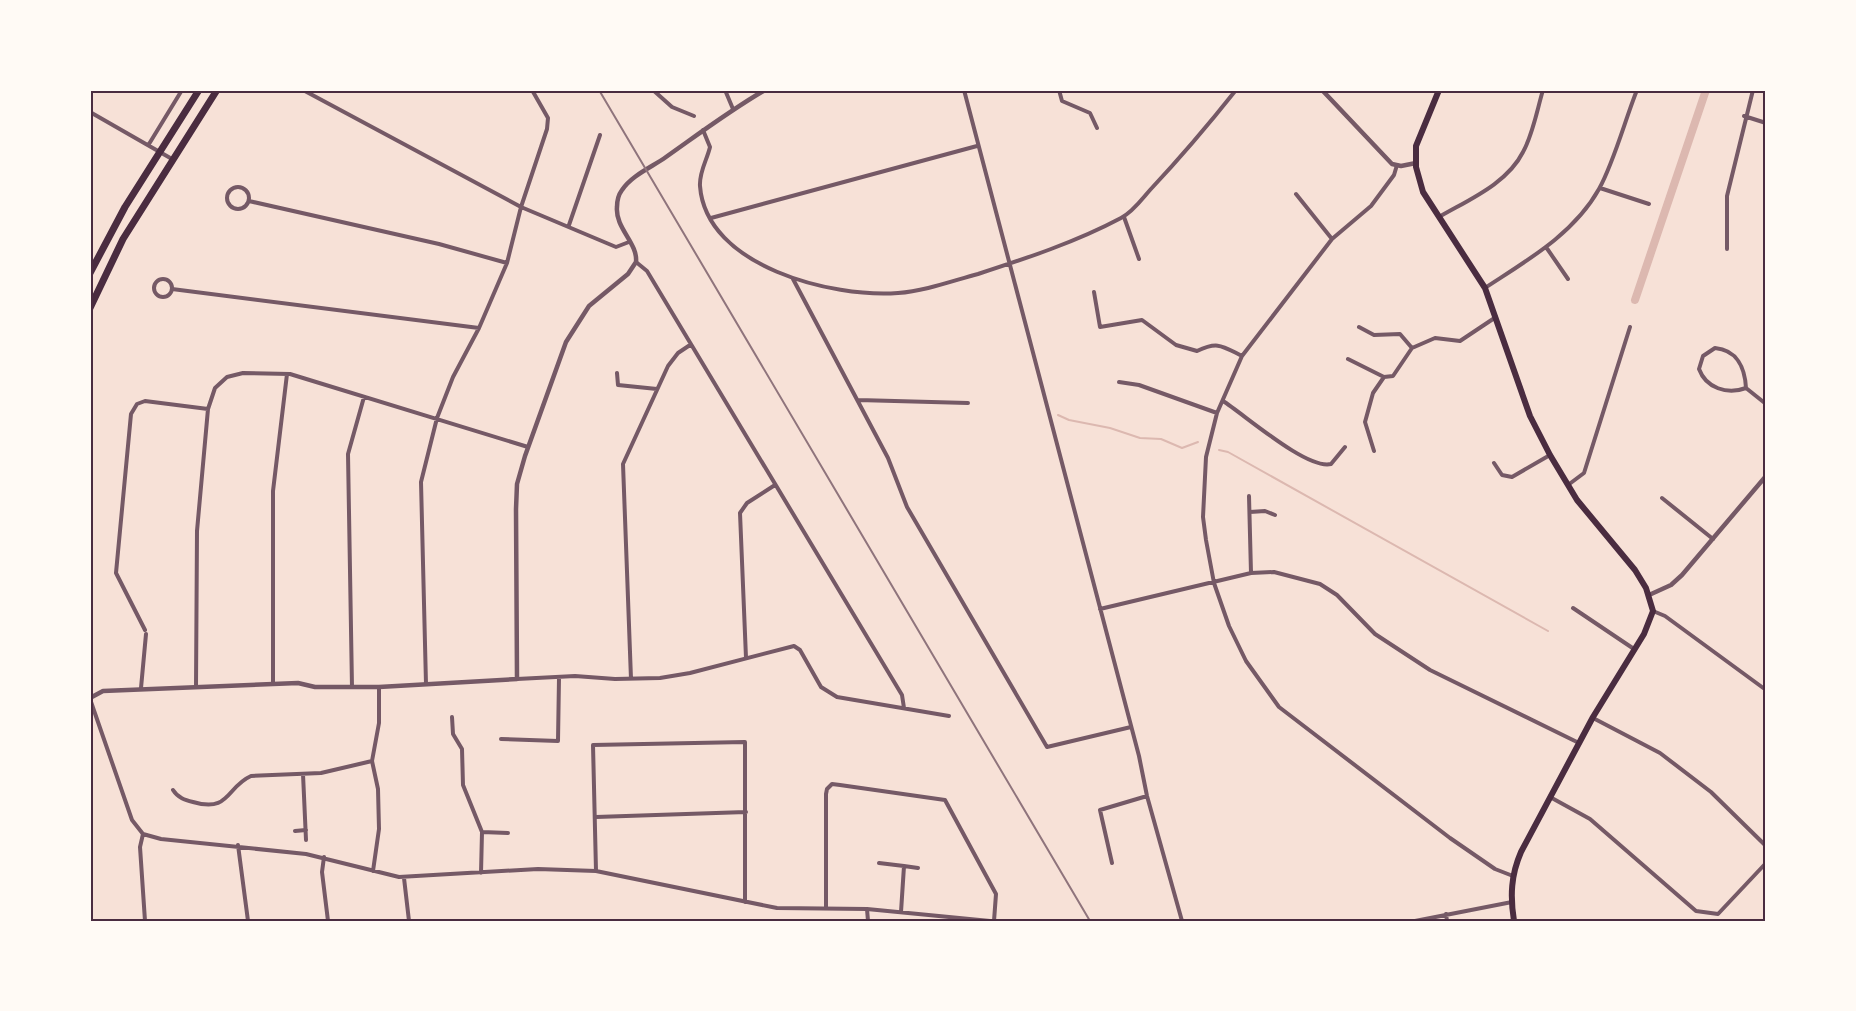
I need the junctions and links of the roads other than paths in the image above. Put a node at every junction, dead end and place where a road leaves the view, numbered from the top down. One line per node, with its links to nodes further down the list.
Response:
1 (183, 90): 25 (street)
2 (199, 90): 27 (highway)
3 (217, 90): 28 (highway)
4 (303, 90): 35 (street)
5 (532, 90): 35 (street)
6 (653, 90): 19 (street)
7 (725, 90): 17 (street)
8 (765, 90): 17 (street)
9 (964, 90): 26 (street)
10 (1059, 90): 22 (street)
11 (1236, 90): 36 (street)
12 (1322, 90): 30 (street)
13 (1439, 90): 29 (main road)
14 (1543, 90): 37 (street)
15 (1637, 90): 31 (street)
16 (1753, 90): 20 (street)
17 (733, 109): 23 (street)
18 (90, 112): 25 (street)
19 (694, 116)
20 (1744, 116): 21 (street); 43 (street)
21 (1766, 123)
22 (1097, 128)
23 (702, 129): 38 (street); 41 (street)
24 (600, 135): 39 (street)
25 (149, 144): 27 (street)
26 (977, 146): 38 (street); 47 (street)
27 (159, 151): 28 (street); 48 (highway)
28 (172, 159): 54 (highway)
29 (1416, 163): 30 (street); 37 (main road)
30 (1397, 165): 40 (street)
31 (1600, 188): 34 (street); 42 (street)
32 (1296, 194): 40 (street)
33 (249, 201): 33 (street); 46 (street)
34 (1648, 204)
35 (521, 207): 39 (street); 46 (street)
36 (1124, 217): 44 (street); 47 (street)
37 (1439, 217): 51 (main road)
38 (711, 218): 49 (street)
39 (569, 225): 41 (street)
40 (1332, 239): 61 (street)
41 (629, 242): 45 (street)
42 (1546, 247): 50 (street); 51 (street)
43 (1726, 249)
44 (1139, 259)
45 (636, 262): 59 (street); 77 (street)
46 (507, 263): 58 (street)
47 (1010, 264): 49 (street); 94 (street)
48 (90, 273)
49 (793, 279): 70 (street)
50 (1568, 279)
51 (1485, 288): 55 (main road)
52 (172, 289): 52 (street); 58 (street)
53 (1094, 292): 61 (street)
54 (90, 308)
55 (1497, 317): 60 (street); 80 (main road)
56 (1359, 327): 60 (street)
57 (1630, 327): 84 (street)
58 (479, 328): 76 (street)
59 (690, 345): 68 (street); 83 (street)
60 (1412, 348): 65 (street)
61 (1242, 356): 71 (street)
62 (1348, 359): 65 (street)
63 (617, 373): 68 (street)
64 (288, 374): 69 (street); 74 (street); 101 (street)
65 (1384, 377): 79 (street)
66 (1119, 382): 75 (street)
67 (1746, 388): 67 (street); 73 (street)
68 (657, 389): 100 (street)
69 (364, 397): 76 (street); 104 (street)
70 (858, 400): 72 (street); 113 (street)
71 (1222, 401): 75 (street); 78 (street)
72 (968, 403)
73 (1766, 404)
74 (208, 409): 103 (street); 106 (street)
75 (1217, 413): 91 (street)
76 (437, 418): 77 (street); 102 (street)
77 (528, 447): 99 (street)
78 (1346, 447)
79 (1374, 451)
80 (1550, 455): 81 (street); 84 (main road)
81 (1494, 463)
82 (1766, 476): 89 (street)
83 (775, 485): 97 (street); 109 (street)
84 (1568, 485): 92 (main road)
85 (1249, 496): 87 (street)
86 (1662, 498): 89 (street)
87 (1250, 512): 88 (street); 90 (street)
88 (1275, 515)
89 (1713, 539): 92 (street)
90 (1251, 573): 91 (street); 115 (street)
91 (1214, 583): 94 (street); 140 (street)
92 (1649, 595): 95 (main road)
93 (1573, 608): 96 (street)
94 (1100, 609): 113 (street)
95 (1653, 611): 96 (main road); 107 (street)
96 (1634, 649): 112 (main road)
97 (746, 658): 100 (street); 109 (street)
98 (559, 678): 99 (street); 100 (street); 114 (street)
99 (517, 679): 102 (street)
100 (631, 679)
101 (273, 684): 103 (street); 104 (street)
102 (426, 684): 105 (street)
103 (196, 686): 106 (street)
104 (352, 687): 105 (street)
105 (380, 687): 116 (street)
106 (141, 688): 108 (street)
107 (1766, 690)
108 (90, 698): 127 (street)
109 (904, 708): 110 (street)
110 (949, 716)
111 (452, 717): 125 (street)
112 (1593, 717): 115 (main road); 130 (street)
113 (1131, 727): 119 (street)
114 (501, 739)
115 (1579, 743): 120 (main road)
116 (372, 760): 117 (street); 137 (street)
117 (303, 774): 118 (street); 124 (street)
118 (173, 790)
119 (1147, 796): 133 (street); 155 (street)
120 (1550, 797): 134 (street); 140 (main road)
121 (746, 812): 122 (street); 122 (street); 142 (street)
122 (596, 817): 138 (street)
123 (296, 831): 124 (street)
124 (306, 831): 128 (street)
125 (482, 832): 126 (street); 139 (street)
126 (508, 833)
127 (143, 834): 129 (street); 149 (street)
128 (306, 840)
129 (238, 845): 131 (street); 150 (street)
130 (1766, 846)
131 (324, 857): 137 (street); 151 (street)
132 (879, 863): 135 (street)
133 (1112, 863)
134 (1766, 863)
135 (904, 866): 136 (street); 146 (street)
136 (918, 868)
137 (373, 871): 141 (street)
138 (596, 871): 139 (street); 142 (street)
139 (481, 873): 141 (street)
140 (1513, 876): 143 (main road)
141 (404, 878): 152 (street)
142 (745, 902): 144 (street)
143 (1512, 902): 147 (street); 158 (main road)
144 (826, 909): 145 (street); 154 (street)
145 (867, 909): 146 (street); 153 (street)
146 (901, 912): 148 (street)
147 (1446, 914): 156 (street); 157 (street)
148 (965, 919): 154 (street)
149 (145, 921)
150 (248, 921)
151 (328, 921)
152 (409, 921)
153 (868, 921)
154 (992, 921)
155 (1182, 921)
156 (1415, 921)
157 (1447, 921)
158 (1514, 921)

